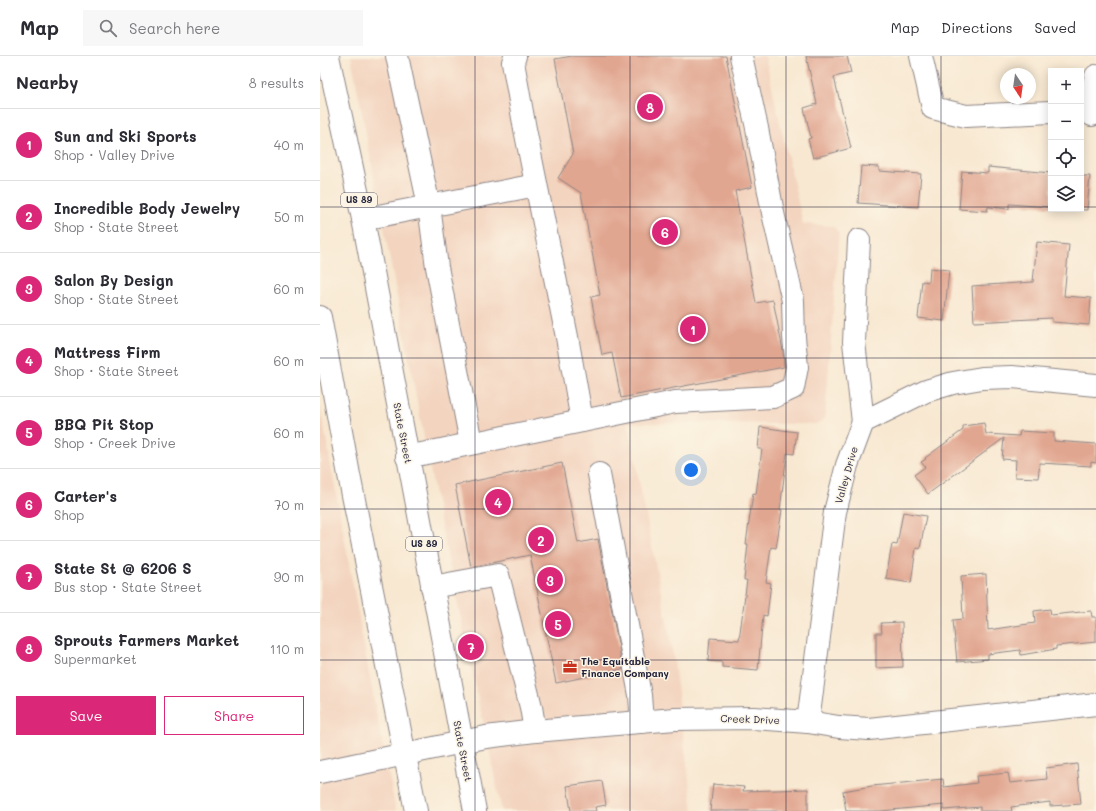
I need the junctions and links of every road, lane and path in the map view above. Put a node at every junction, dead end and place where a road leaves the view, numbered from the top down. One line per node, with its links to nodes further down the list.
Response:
1 (328, 56): 11 (street, State Street / US 89)
2 (397, 56): 10 (street)
3 (515, 56): 9 (street)
4 (741, 56): 15 (street)
5 (921, 56): 7 (street)
6 (1096, 76): 8 (street)
7 (1048, 112)
8 (1090, 115)
9 (536, 185): 10 (street); 15 (street)
10 (429, 206): 11 (street); 17 (street)
11 (362, 219): 18 (street, State Street / US 89)
12 (859, 240): 16 (street)
13 (320, 317): 26 (street)
14 (1096, 385): 16 (street)
15 (582, 421): 17 (street)
16 (863, 422): 23 (street, Valley Drive)
17 (470, 443): 18 (street)
18 (407, 457): 20 (street, State Street / US 89)
19 (599, 474): 22 (street)
20 (432, 587): 24 (street); 25 (street, State Street / US 89)
21 (1096, 704): 23 (street, Creek Drive)
22 (642, 722): 23 (street, Creek Drive); 24 (street, Creek Drive)
23 (808, 722)
24 (535, 732): 25 (street, Creek Drive)
25 (461, 742): 26 (street, Creek Drive); 29 (street, State Street / US 89)
26 (405, 755): 27 (street, Creek Drive); 28 (street)
27 (320, 772)
28 (416, 811)
29 (475, 811)

